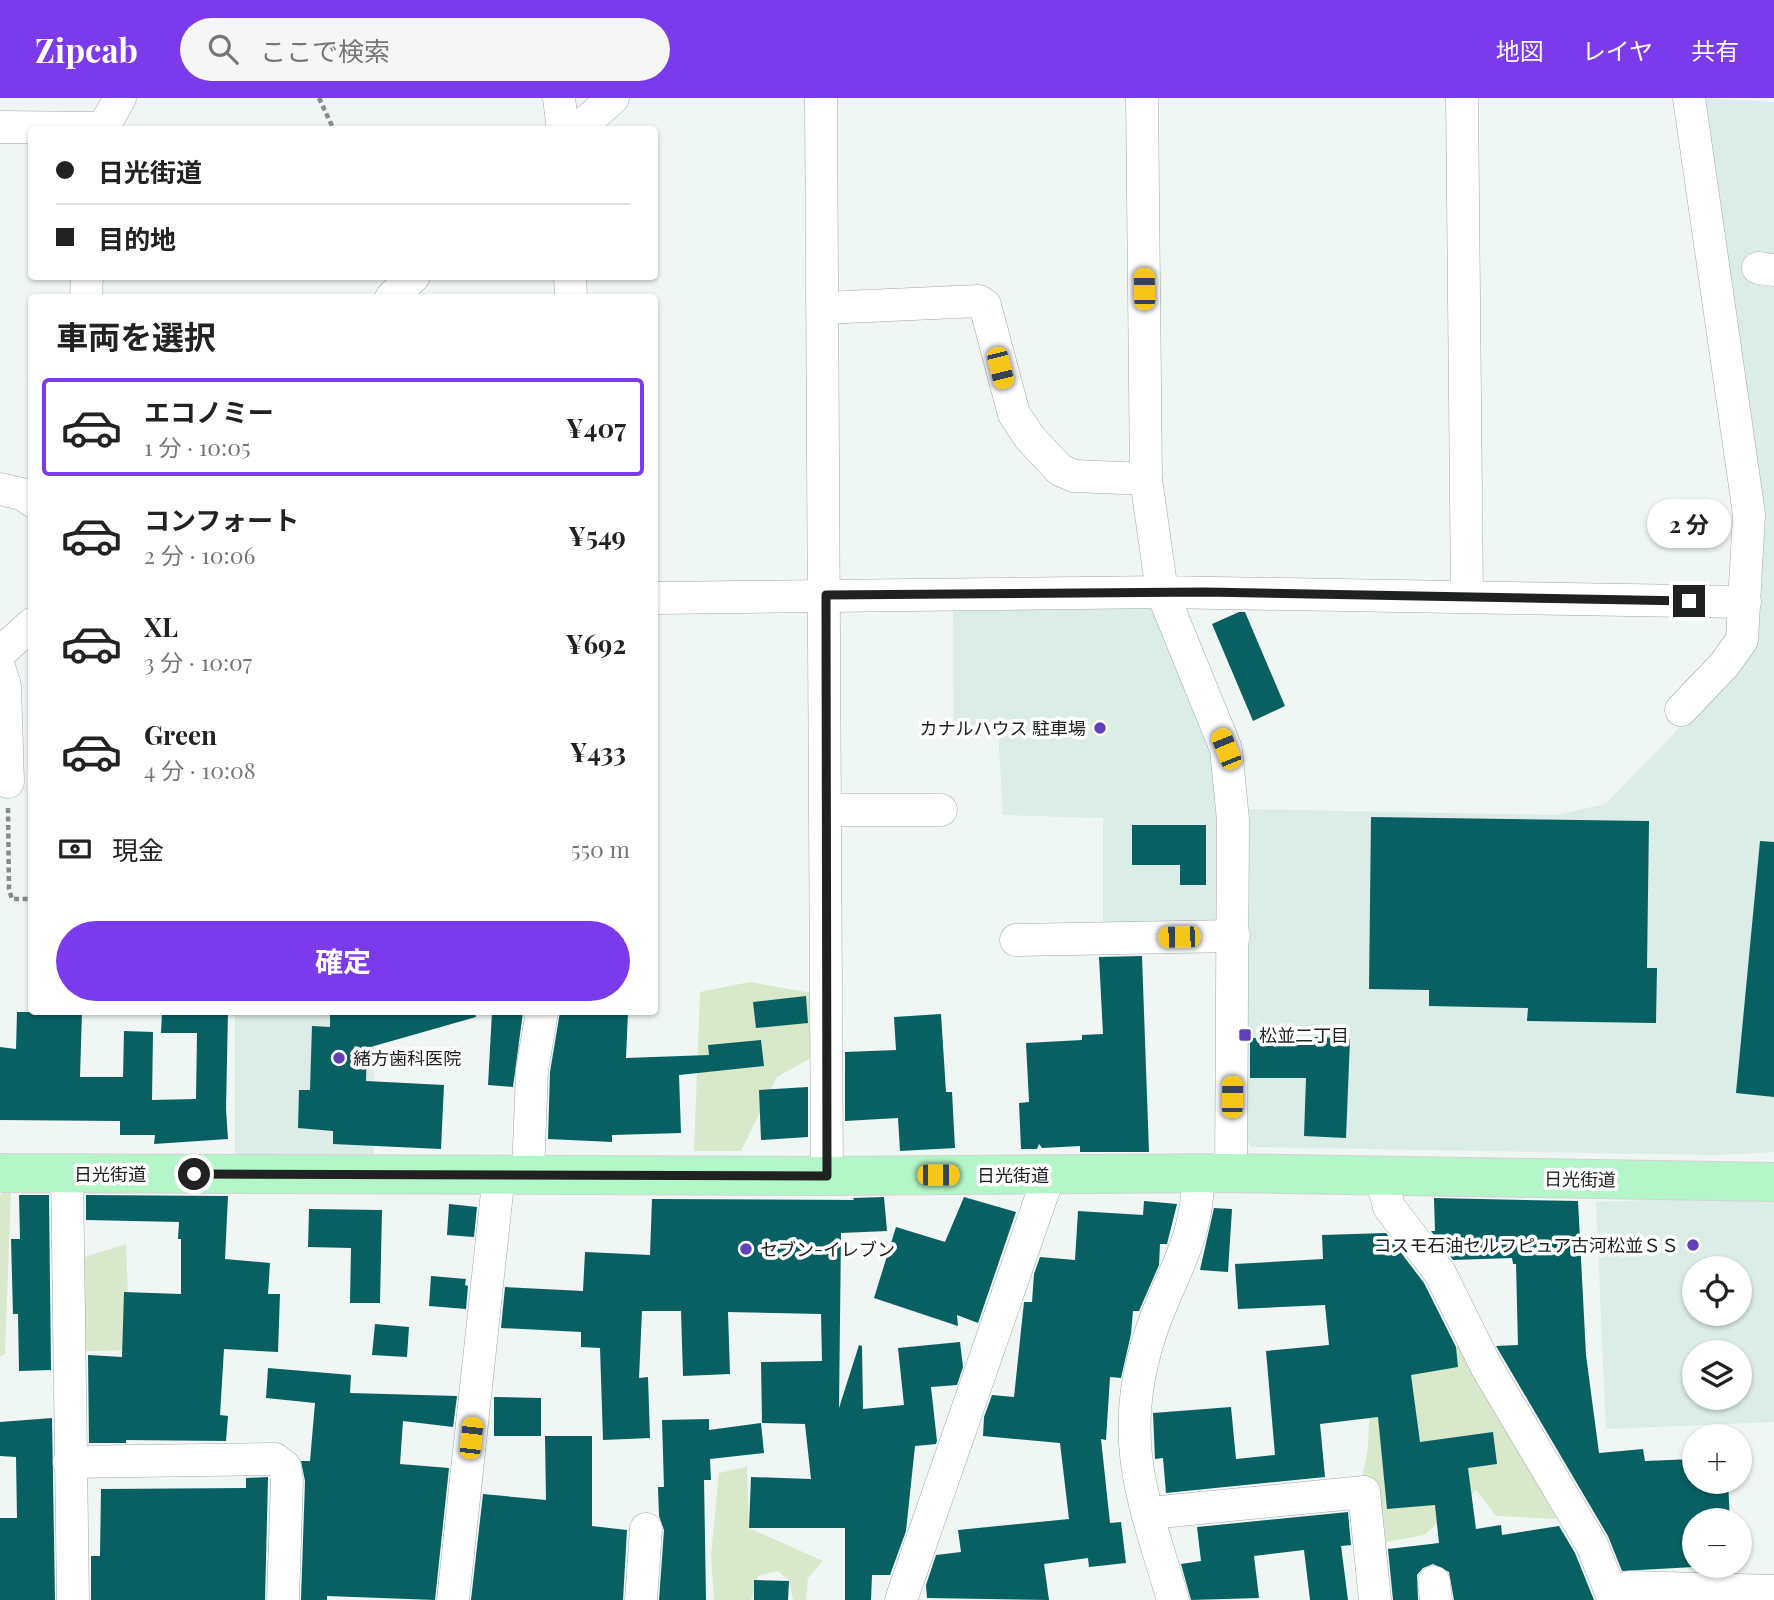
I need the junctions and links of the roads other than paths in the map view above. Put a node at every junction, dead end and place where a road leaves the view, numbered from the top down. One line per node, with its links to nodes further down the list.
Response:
1 (120, 98): 8 (street)
2 (559, 98): 9 (street)
3 (613, 98): 10 (street)
4 (821, 98): 15 (street)
5 (1142, 98): 16 (street)
6 (1462, 98): 21 (street)
7 (1689, 98): 23 (street)
8 (105, 126)
9 (562, 126)
10 (582, 126)
11 (0, 127): 12 (street)
12 (28, 128)
13 (410, 280): 14 (street)
14 (395, 294)
15 (823, 308): 16 (street); 20 (street)
16 (1146, 479): 19 (street)
17 (0, 489): 18 (street)
18 (28, 498)
19 (1162, 592): 20 (street); 21 (street); 31 (street)
20 (826, 595): 22 (street); 29 (street)
21 (1466, 597): 23 (street)
22 (658, 598)
23 (1745, 602): 27 (street)
24 (28, 628): 25 (street)
25 (0, 653)
26 (0, 670): 28 (street)
27 (1681, 710)
28 (8, 782)
29 (827, 810): 30 (street); 40 (street)
30 (941, 810)
31 (1234, 936): 32 (street); 37 (street)
32 (1016, 940)
33 (541, 1015): 36 (street)
34 (0, 1173): 35 (main road, 日光街道)
35 (67, 1174): 36 (main road, 日光街道); 42 (street)
36 (514, 1174): 40 (main road, 日光街道); 49 (street)
37 (1215, 1174): 38 (main road, 日光街道); 39 (main road, 日光街道); 43 (street)
38 (1049, 1175): 40 (main road, 日光街道); 51 (street)
39 (1381, 1175): 41 (main road, 日光街道); 46 (street)
40 (827, 1176)
41 (1774, 1182)
42 (69, 1462): 47 (street); 48 (street)
43 (1149, 1516): 52 (street); 53 (street)
44 (646, 1529): 50 (street)
45 (1774, 1591): 46 (street)
46 (1614, 1598)
47 (73, 1600)
48 (283, 1600)
49 (453, 1600)
50 (641, 1600)
51 (901, 1600)
52 (1173, 1600)
53 (1376, 1600)

